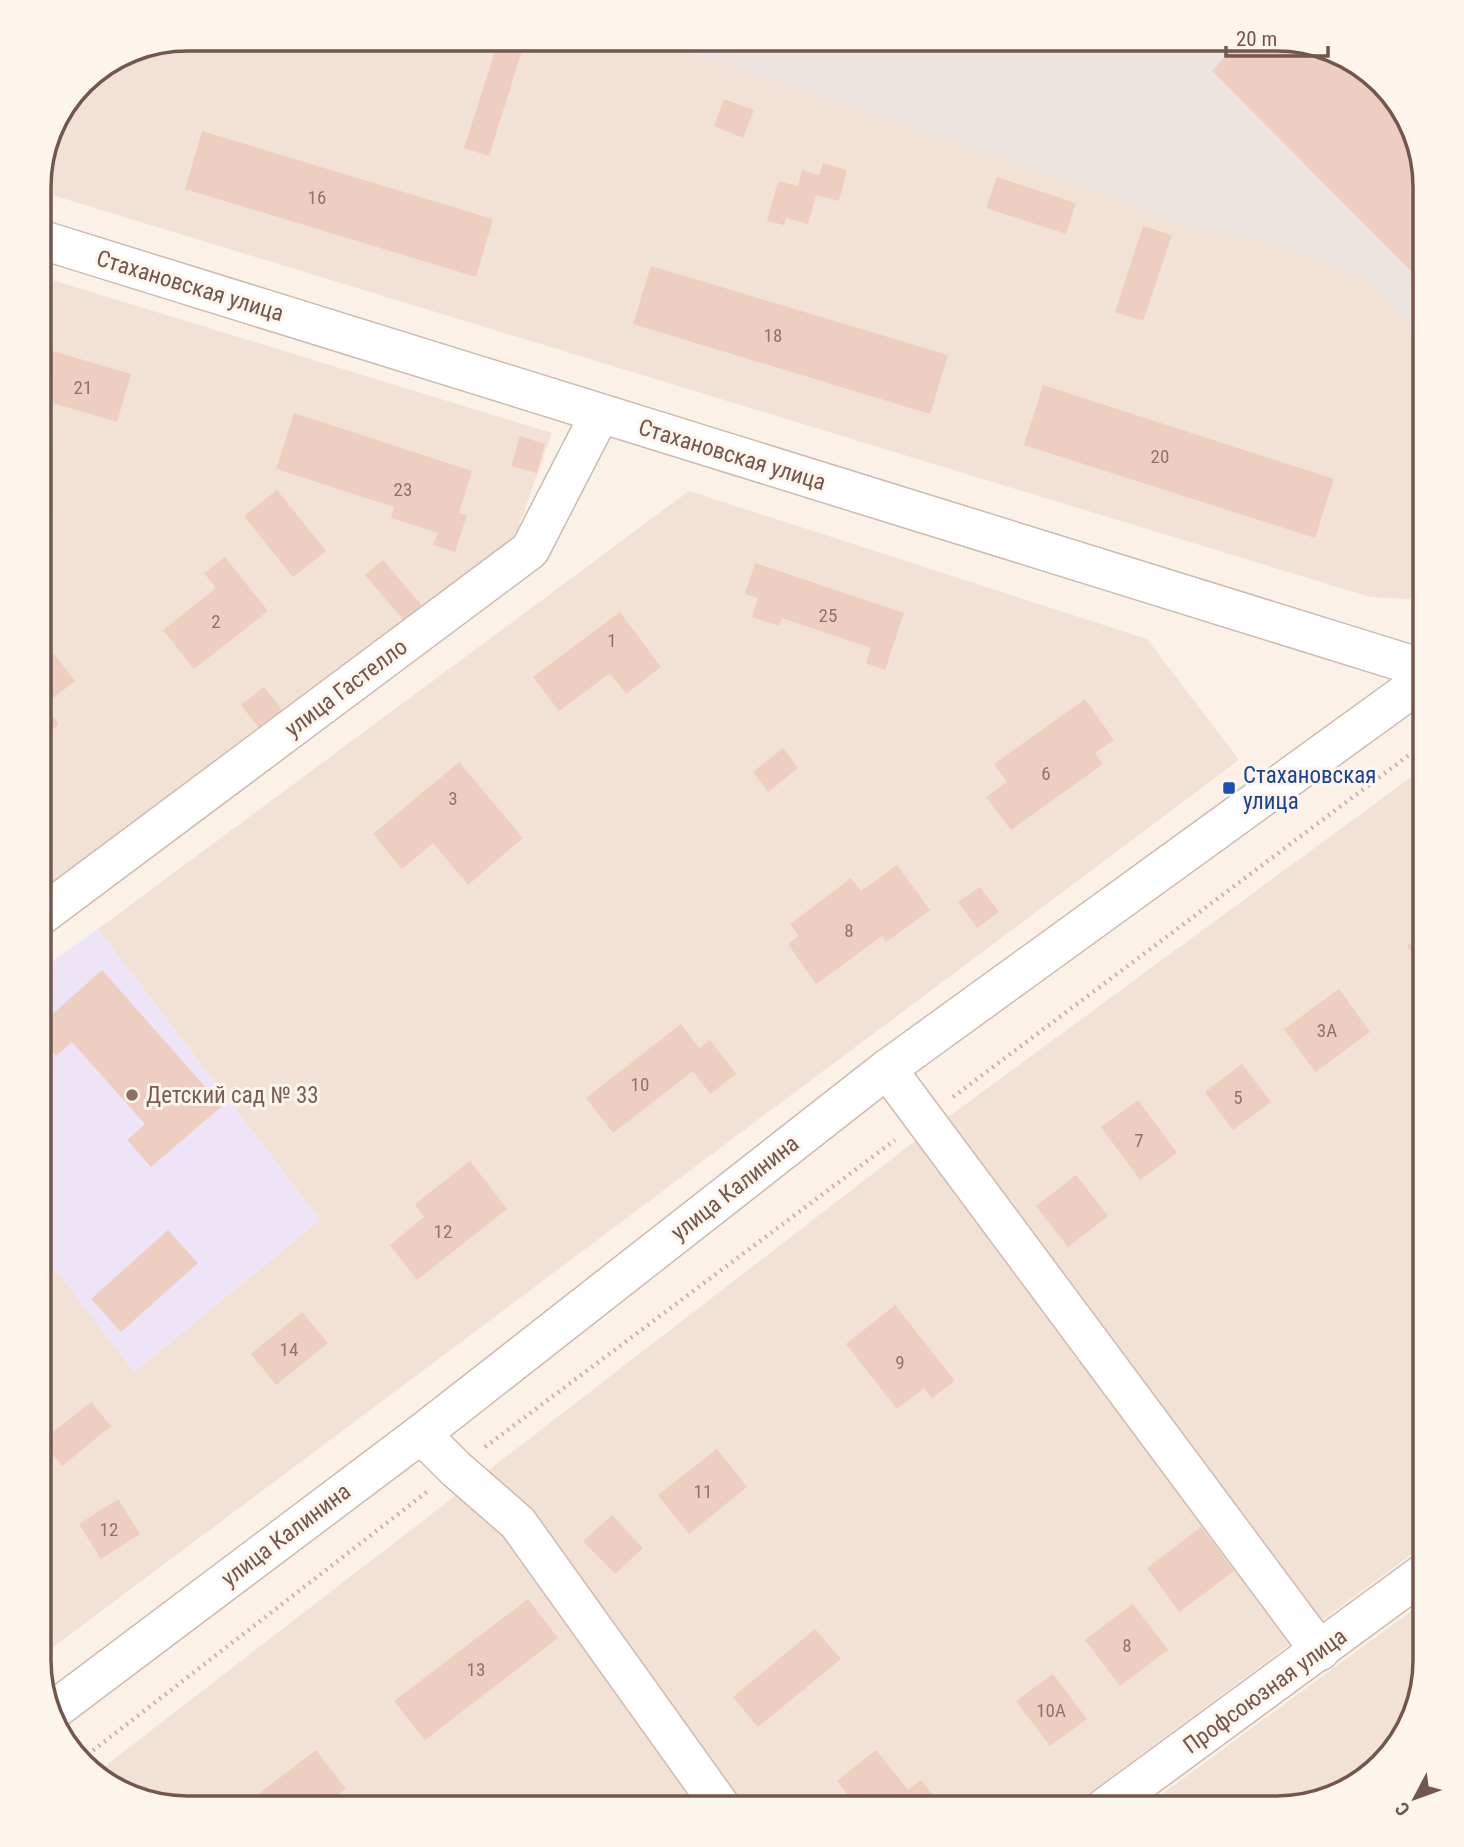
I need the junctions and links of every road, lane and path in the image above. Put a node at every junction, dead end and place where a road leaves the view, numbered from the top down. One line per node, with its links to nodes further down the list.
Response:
1 (51, 243): 2 (street, Стахановская улица)
2 (600, 414): 3 (street, Стахановская улица); 6 (street, улица Гастелло)
3 (1413, 665)
4 (1413, 688): 7 (street, улица Калинина)
5 (1413, 753): 8 (path)
6 (51, 909)
7 (887, 1069): 8 (street); 9 (street, улица Калинина)
8 (924, 1118): 10 (path); 12 (street)
9 (421, 1434): 10 (street); 13 (street, улица Калинина)
10 (456, 1469): 14 (path); 15 (street)
11 (1413, 1582): 12 (street, Профсоюзная улица)
12 (1320, 1651): 16 (street, Профсоюзная улица)
13 (59, 1706)
14 (89, 1754)
15 (713, 1796)
16 (1121, 1796)

